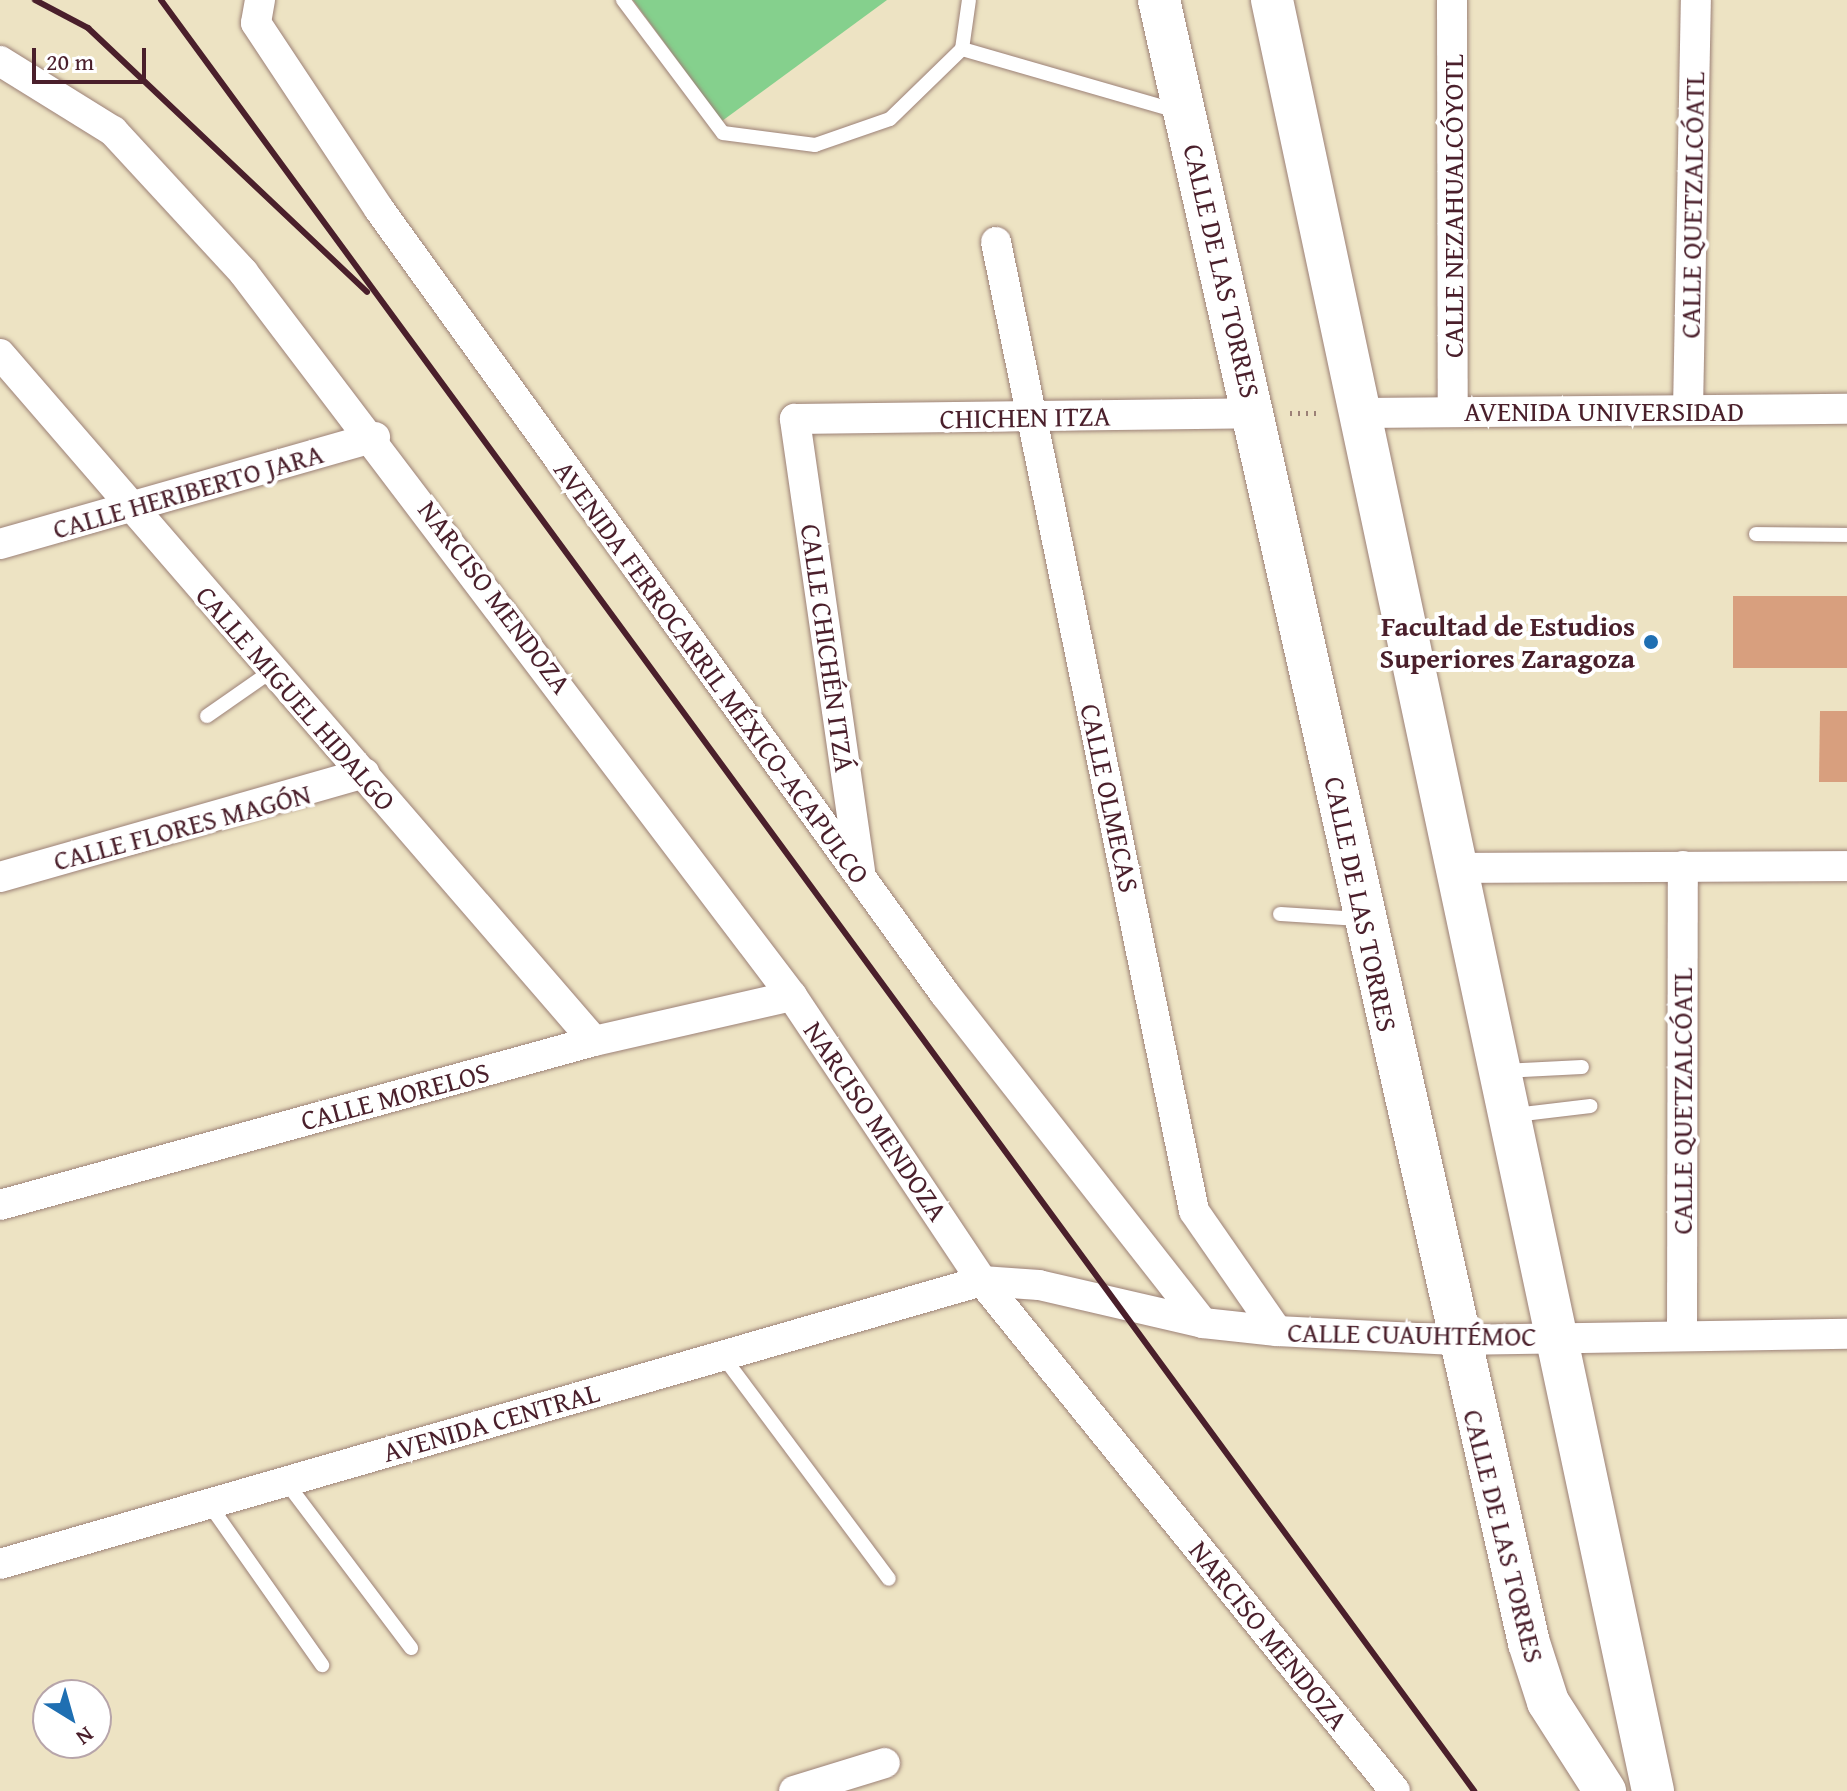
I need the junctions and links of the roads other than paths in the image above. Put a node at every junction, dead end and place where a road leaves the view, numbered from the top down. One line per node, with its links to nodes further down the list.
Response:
1 (260, 0): 32 (street, AVENIDA FERROCARRIL MÉXICO-ACAPULCO)
2 (623, 0): 8 (lane)
3 (969, 0): 8 (lane)
4 (1159, 0): 10 (main road, CALLE DE LAS TORRES)
5 (1272, 0): 17 (main road)
6 (1452, 0): 15 (street, CALLE NEZAHUALCÓYOTL)
7 (1696, 0): 14 (street, CALLE QUETZALCÓATL)
8 (962, 49): 10 (lane)
9 (0, 61): 20 (street, NARCISO MENDOZA)
10 (1186, 114): 16 (main road, CALLE DE LAS TORRES)
11 (996, 242): 18 (street, CALLE OLMECAS)
12 (0, 354): 21 (street, CALLE MIGUEL HIDALGO)
13 (1847, 409): 14 (street, AVENIDA UNIVERSIDAD)
14 (1688, 410): 15 (street, AVENIDA UNIVERSIDAD)
15 (1453, 412): 17 (street, AVENIDA UNIVERSIDAD)
16 (1256, 413): 18 (street, CHICHEN ITZA); 34 (main road, CALLE DE LAS TORRES)
17 (1361, 413): 30 (main road)
18 (1032, 417): 19 (street, CHICHEN ITZA); 44 (street, CALLE OLMECAS)
19 (795, 419): 32 (street, CALLE CHICHÉN ITZÁ)
20 (375, 437): 21 (street, CALLE HERIBERTO JARA); 35 (street, NARCISO MENDOZA)
21 (129, 508): 24 (street, CALLE HERIBERTO JARA); 25 (street, CALLE MIGUEL HIDALGO)
22 (1756, 534): 23 (lane)
23 (1847, 535)
24 (0, 544)
25 (273, 670): 26 (lane); 27 (street, CALLE MIGUEL HIDALGO)
26 (207, 716)
27 (364, 773): 31 (street, CALLE FLORES MAGÓN); 36 (street, CALLE MIGUEL HIDALGO)
28 (1683, 866): 29 (street); 30 (street); 46 (street, CALLE QUETZALCÓATL)
29 (1847, 866)
30 (1459, 868): 38 (main road)
31 (0, 877)
32 (861, 877): 43 (street, AVENIDA FERROCARRIL MÉXICO-ACAPULCO)
33 (1280, 914): 34 (lane)
34 (1365, 920): 48 (main road, CALLE DE LAS TORRES)
35 (792, 996): 36 (street, CALLE MORELOS); 42 (street, NARCISO MENDOZA)
36 (594, 1041): 41 (street, CALLE MORELOS)
37 (1582, 1067): 38 (lane)
38 (1501, 1071): 40 (main road)
39 (1590, 1106): 40 (lane)
40 (1510, 1116): 47 (main road)
41 (0, 1205)
42 (982, 1281): 43 (street, CALLE CUAUHTÉMOC); 49 (street, AVENIDA CENTRAL); 58 (street, NARCISO MENDOZA)
43 (1203, 1323): 44 (street, CALLE CUAUHTÉMOC)
44 (1277, 1331): 48 (street, CALLE CUAUHTÉMOC)
45 (1847, 1334): 46 (street, CALLE CUAUHTÉMOC)
46 (1682, 1335): 47 (street, CALLE CUAUHTÉMOC)
47 (1556, 1337): 48 (street, CALLE CUAUHTÉMOC); 60 (main road)
48 (1455, 1340): 59 (main road, CALLE DE LAS TORRES)
49 (722, 1355): 50 (street, AVENIDA CENTRAL); 53 (lane)
50 (286, 1481): 51 (street, AVENIDA CENTRAL); 54 (lane)
51 (209, 1504): 52 (street, AVENIDA CENTRAL); 55 (lane)
52 (0, 1564)
53 (889, 1579)
54 (411, 1648)
55 (322, 1665)
56 (885, 1763): 57 (street)
57 (794, 1791)
58 (1395, 1791)
59 (1605, 1791)
60 (1653, 1791)

